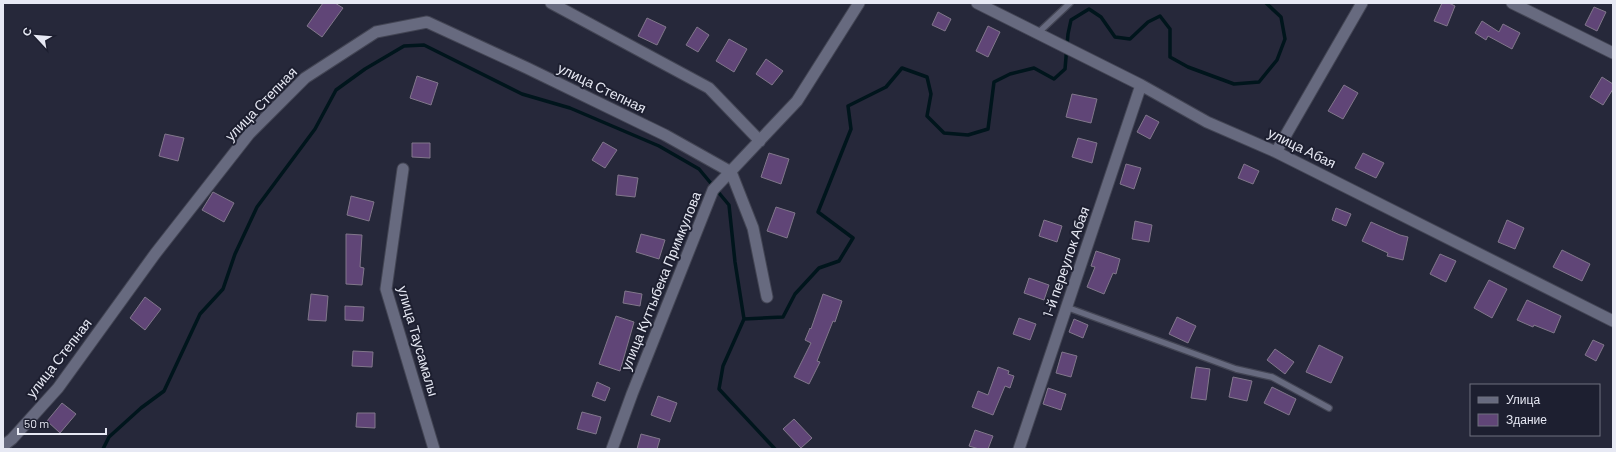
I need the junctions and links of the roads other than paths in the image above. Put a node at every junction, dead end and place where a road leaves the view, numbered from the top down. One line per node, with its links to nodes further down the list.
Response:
1 (551, 3): 10 (street)
2 (859, 3): 10 (street, улица Куттыбека Примкулова)
3 (977, 3): 7 (street, улица Абая)
4 (1070, 3): 7 (lane)
5 (1362, 3): 11 (street)
6 (1512, 3): 8 (street)
7 (1038, 33): 9 (street, улица Абая)
8 (1613, 53)
9 (1141, 85): 11 (street, улица Абая); 15 (street, 1-й переулок Абая)
10 (760, 141): 13 (street, улица Куттыбека Примкулова)
11 (1276, 152): 16 (street, улица Абая)
12 (403, 169): 19 (street, улица Таусамалы)
13 (730, 172): 14 (street); 18 (street, улица Степная); 20 (street, улица Куттыбека Примкулова)
14 (767, 297)
15 (1066, 307): 17 (lane); 21 (street, 1-й переулок Абая)
16 (1613, 321)
17 (1329, 408)
18 (3, 446)
19 (434, 449)
20 (612, 449)
21 (1019, 449)

